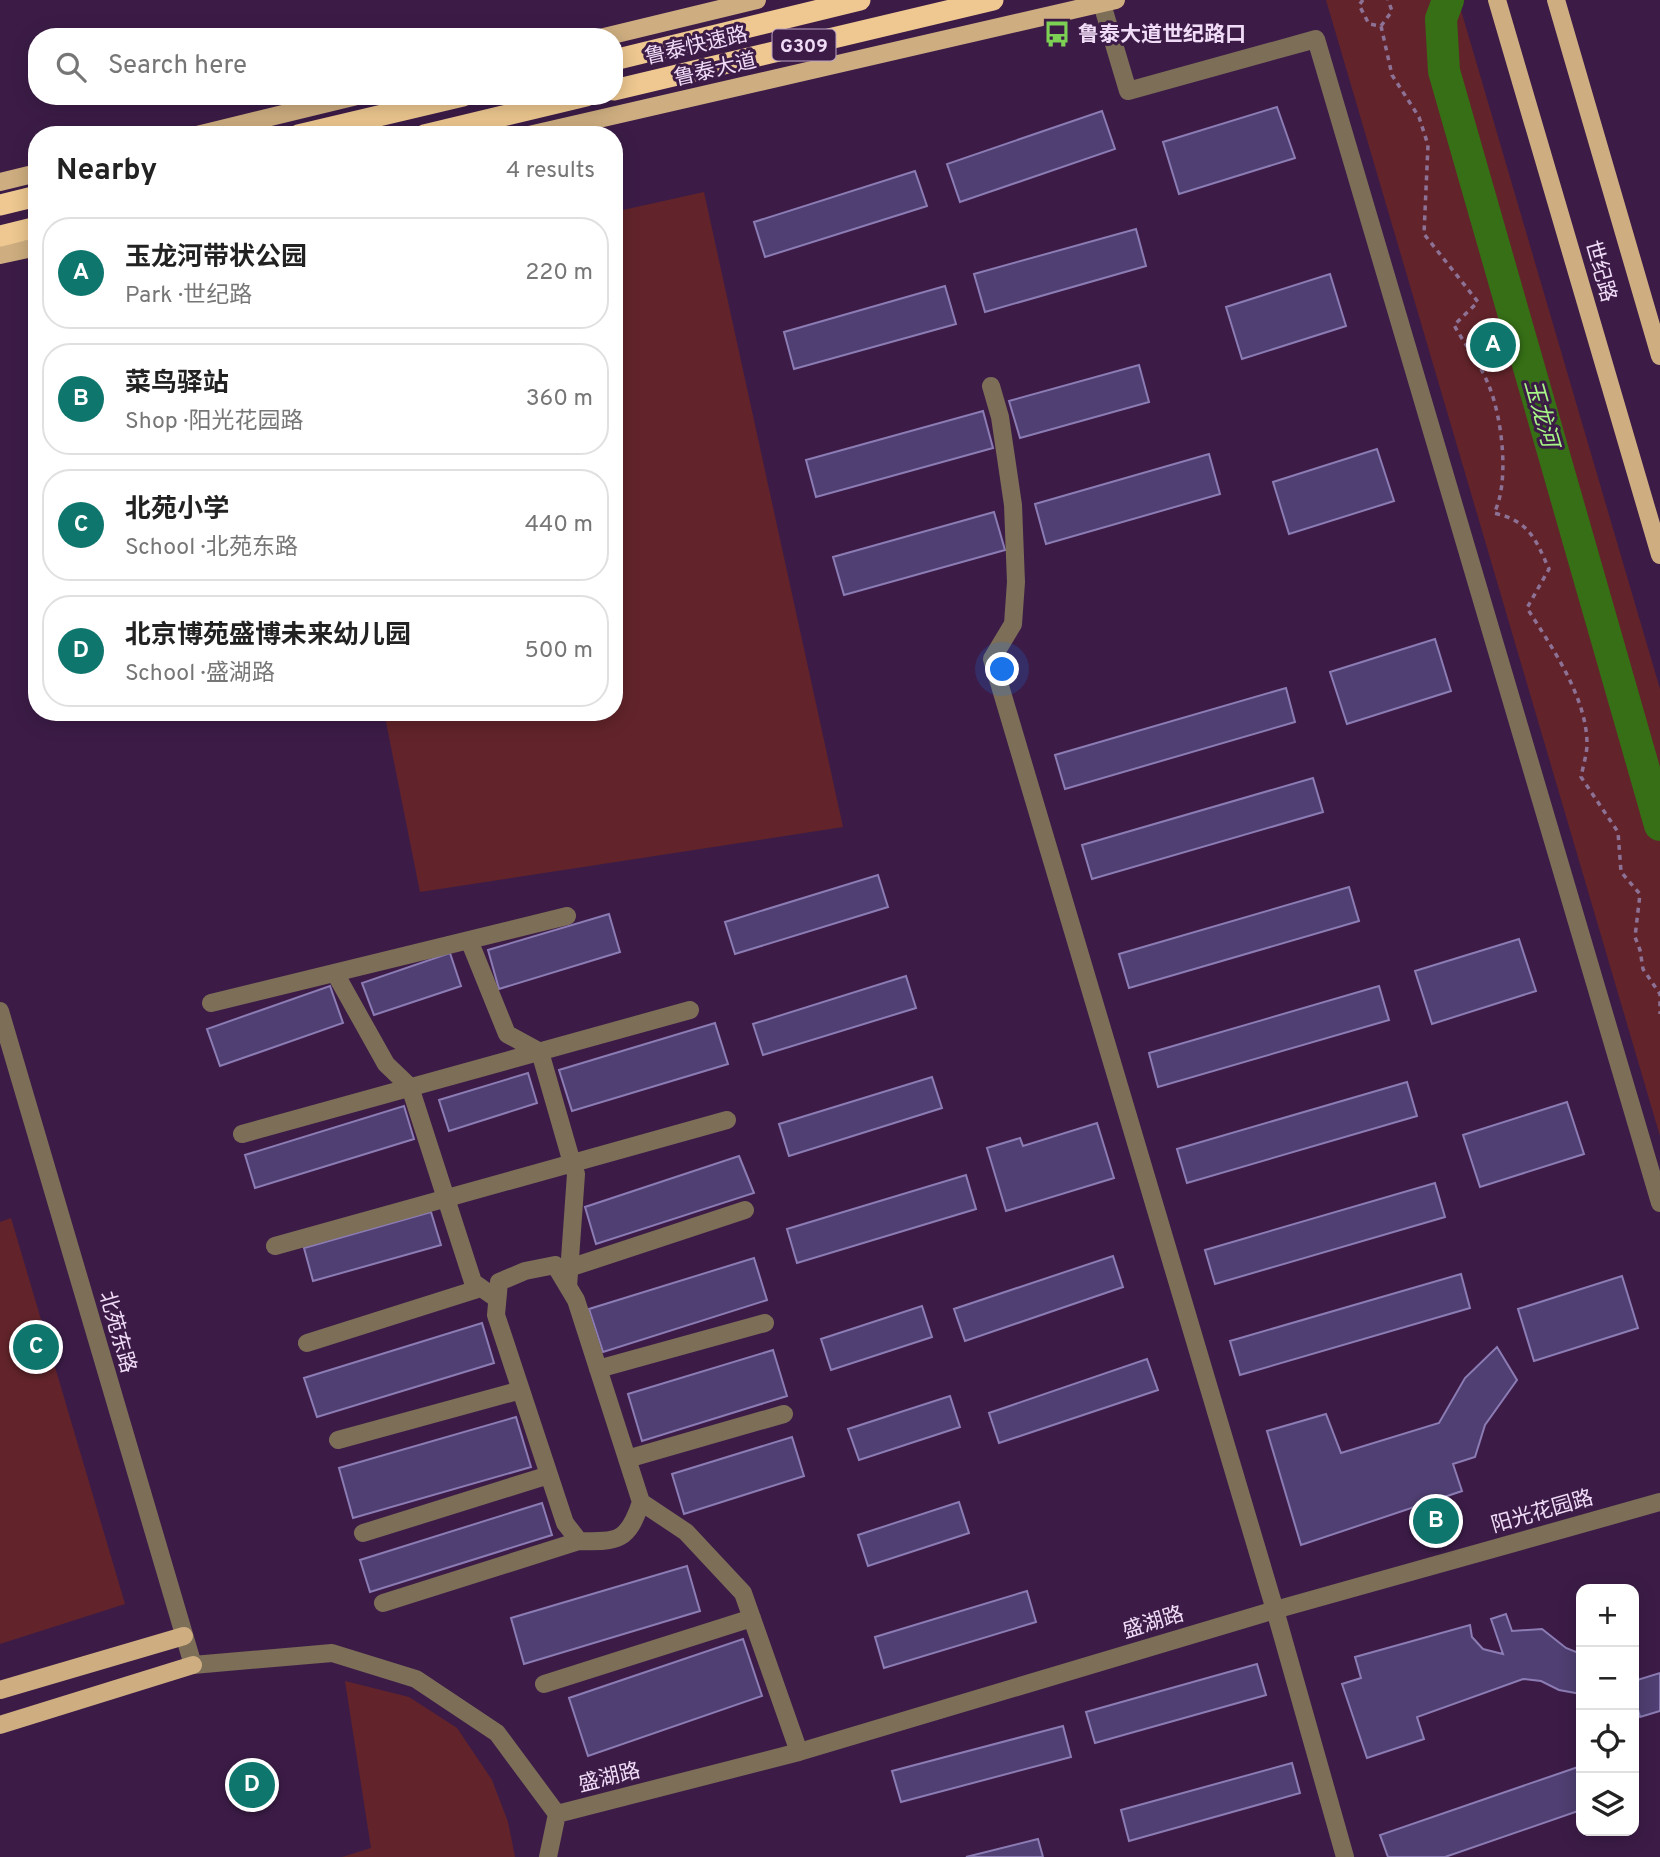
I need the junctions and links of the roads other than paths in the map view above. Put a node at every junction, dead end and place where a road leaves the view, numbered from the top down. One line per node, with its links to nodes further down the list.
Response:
1 (757, 0): 7 (main road)
2 (860, 0): 8 (highway, 鲁泰快速路 / G309)
3 (993, 0): 9 (highway, 鲁泰快速路 / G309)
4 (1556, 1): 25 (main road, 世纪路)
5 (1109, 2): 16 (main road, 鲁泰大道); 40 (street)
6 (1500, 8): 27 (main road, 世纪路)
7 (623, 32)
8 (623, 58)
9 (623, 88)
10 (320, 105): 13 (main road)
11 (425, 105): 14 (highway)
12 (549, 105): 15 (highway)
13 (234, 126)
14 (336, 126)
15 (461, 126)
16 (568, 126)
17 (28, 175): 18 (main road)
18 (0, 182)
19 (28, 198): 20 (highway)
20 (0, 205)
21 (28, 229): 22 (highway)
22 (0, 236)
23 (28, 249): 24 (main road)
24 (0, 256)
25 (1660, 356)
26 (991, 386): 60 (street)
27 (1660, 555)
28 (567, 916): 29 (street)
29 (469, 940): 30 (street); 34 (street)
30 (335, 972): 31 (street); 35 (street)
31 (211, 1003)
32 (690, 1010): 34 (street)
33 (0, 1011): 62 (street, 北苑东路)
34 (540, 1052): 35 (street); 38 (street)
35 (410, 1087): 37 (street); 39 (street)
36 (727, 1120): 38 (street)
37 (242, 1134)
38 (572, 1163): 39 (street); 43 (street)
39 (446, 1199): 42 (street); 45 (street)
40 (1660, 1203)
41 (746, 1210): 43 (street)
42 (275, 1246)
43 (569, 1268): 44 (street)
44 (568, 1287): 46 (street); 49 (street)
45 (481, 1288): 46 (street); 48 (street)
46 (497, 1298): 50 (street)
47 (765, 1323): 49 (street)
48 (307, 1343)
49 (598, 1369): 53 (street)
50 (521, 1390): 52 (street); 54 (street)
51 (784, 1414): 53 (street)
52 (338, 1440)
53 (627, 1459): 55 (street)
54 (549, 1475): 57 (street); 58 (street)
55 (641, 1502): 58 (street); 61 (street)
56 (1660, 1502): 60 (street, 阳光花园路)
57 (363, 1533)
58 (579, 1541): 59 (street)
59 (383, 1603)
60 (1275, 1610): 67 (street, 盛湖路); 71 (street)
61 (752, 1618): 64 (street); 67 (street)
62 (184, 1636): 63 (street, 北苑东路); 65 (main road)
63 (193, 1665): 66 (main road, 盛湖路); 68 (street, 盛湖路)
64 (544, 1684)
65 (0, 1690)
66 (0, 1725)
67 (799, 1752): 68 (street, 盛湖路)
68 (557, 1814): 69 (street); 70 (street)
69 (548, 1857)
70 (557, 1857)
71 (1345, 1857)

